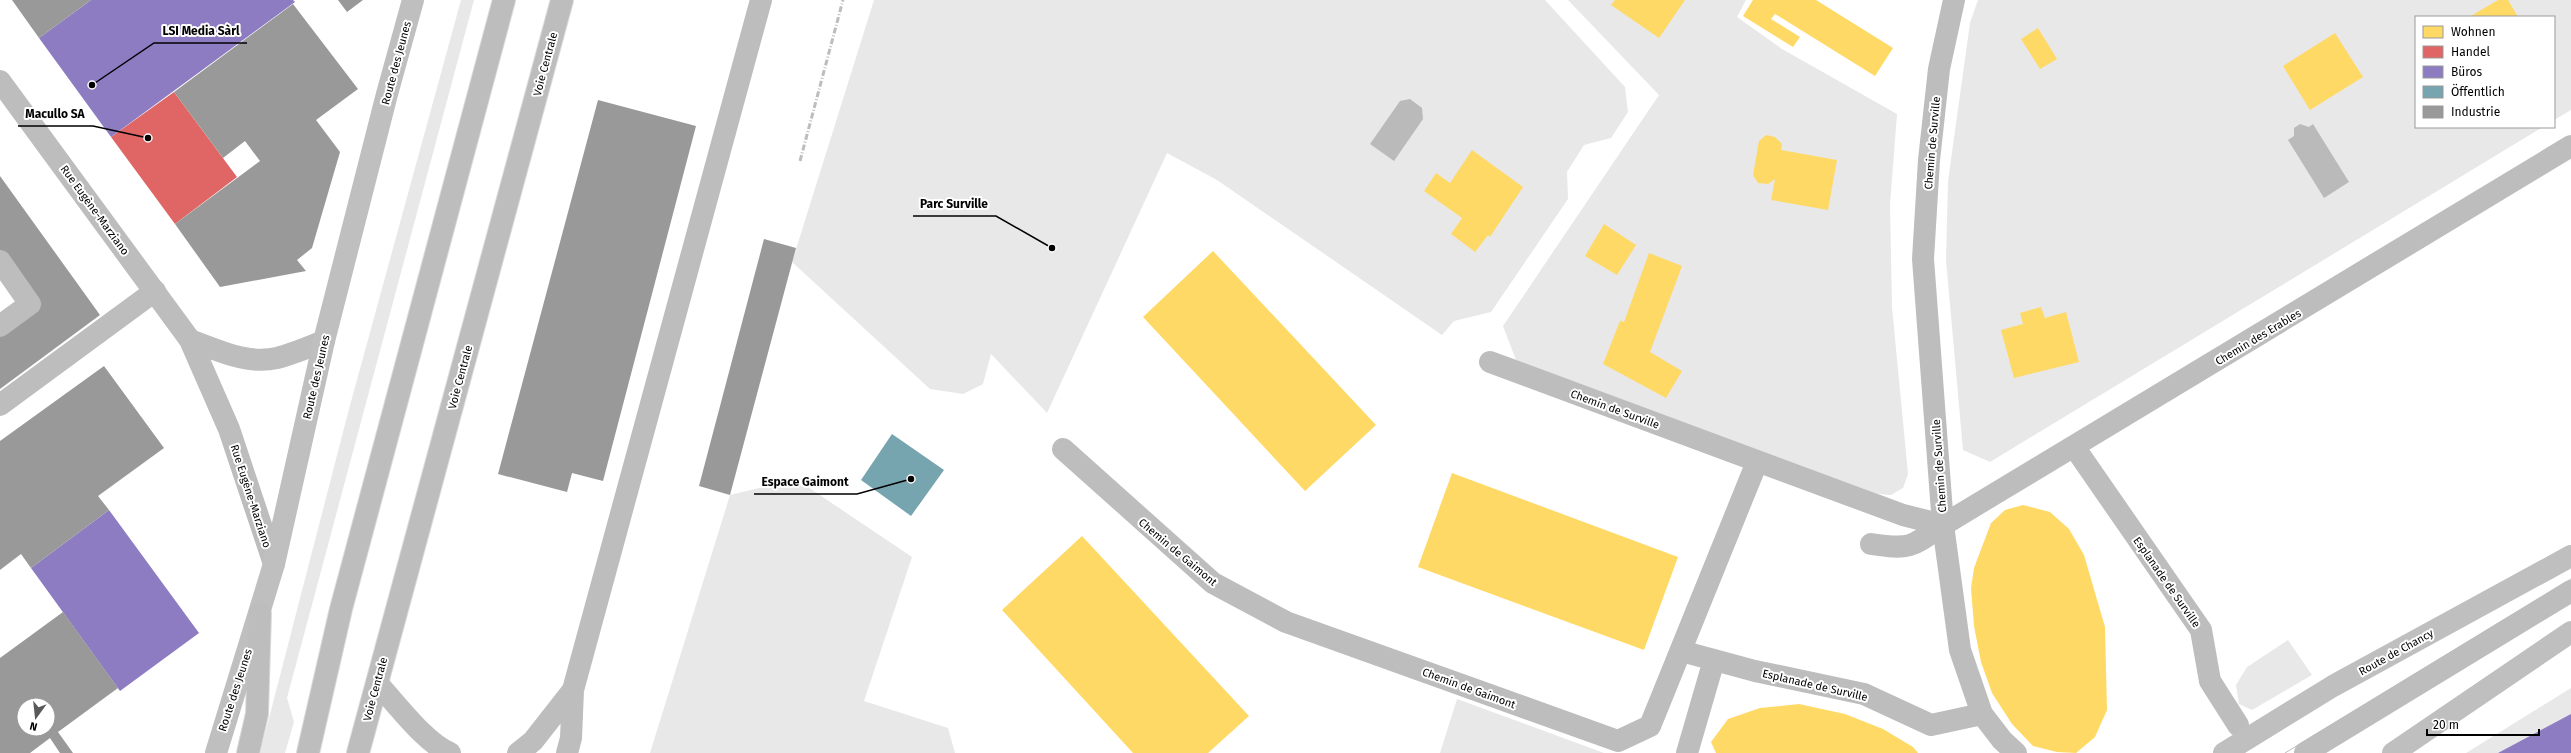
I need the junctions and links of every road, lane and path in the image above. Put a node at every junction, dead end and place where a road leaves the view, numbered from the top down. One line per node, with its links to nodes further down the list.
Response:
1 (413, 0): 12 (street, Route des Jeunes)
2 (504, 0): 33 (street)
3 (562, 0): 27 (street, Voie Centrale)
4 (761, 0): 28 (street)
5 (1953, 0): 18 (street, Chemin de Surville)
6 (0, 81): 9 (street, Rue Eugène-Marziano)
7 (2571, 146): 15 (street, Chemin des Erables)
8 (0, 261): 10 (street)
9 (155, 291): 11 (street, Rue Eugène-Marziano); 14 (street)
10 (0, 326)
11 (190, 340): 12 (street); 21 (street, Rue Eugène-Marziano)
12 (324, 341): 21 (street, Route des Jeunes)
13 (1490, 362): 17 (street, Chemin de Surville)
14 (0, 405)
15 (2075, 448): 18 (street, Chemin des Erables); 30 (street, Esplanade de Surville)
16 (1063, 449): 25 (street, Chemin de Gaimont)
17 (1757, 462): 18 (street, Chemin de Surville); 25 (street, Chemin de Gaimont)
18 (1943, 526): 19 (street, Chemin des Erables); 29 (street)
19 (1871, 544)
20 (2571, 556): 40 (street, Route de Chancy)
21 (274, 564): 23 (street, Route des Jeunes)
22 (2571, 591): 41 (street)
23 (260, 614): 31 (street, Route des Jeunes); 32 (street)
24 (2571, 632): 42 (street)
25 (1681, 651): 26 (street, Esplanade de Surville)
26 (1714, 660): 29 (street, Esplanade de Surville); 38 (street)
27 (378, 683): 34 (street, Voie Centrale); 35 (street)
28 (574, 690): 36 (street); 37 (street)
29 (1982, 714): 39 (street)
30 (2238, 725)
31 (216, 753)
32 (248, 753)
33 (308, 753)
34 (358, 753)
35 (450, 753)
36 (518, 753)
37 (566, 753)
38 (1687, 753)
39 (2016, 753)
40 (2224, 753)
41 (2305, 753)
42 (2393, 753)

